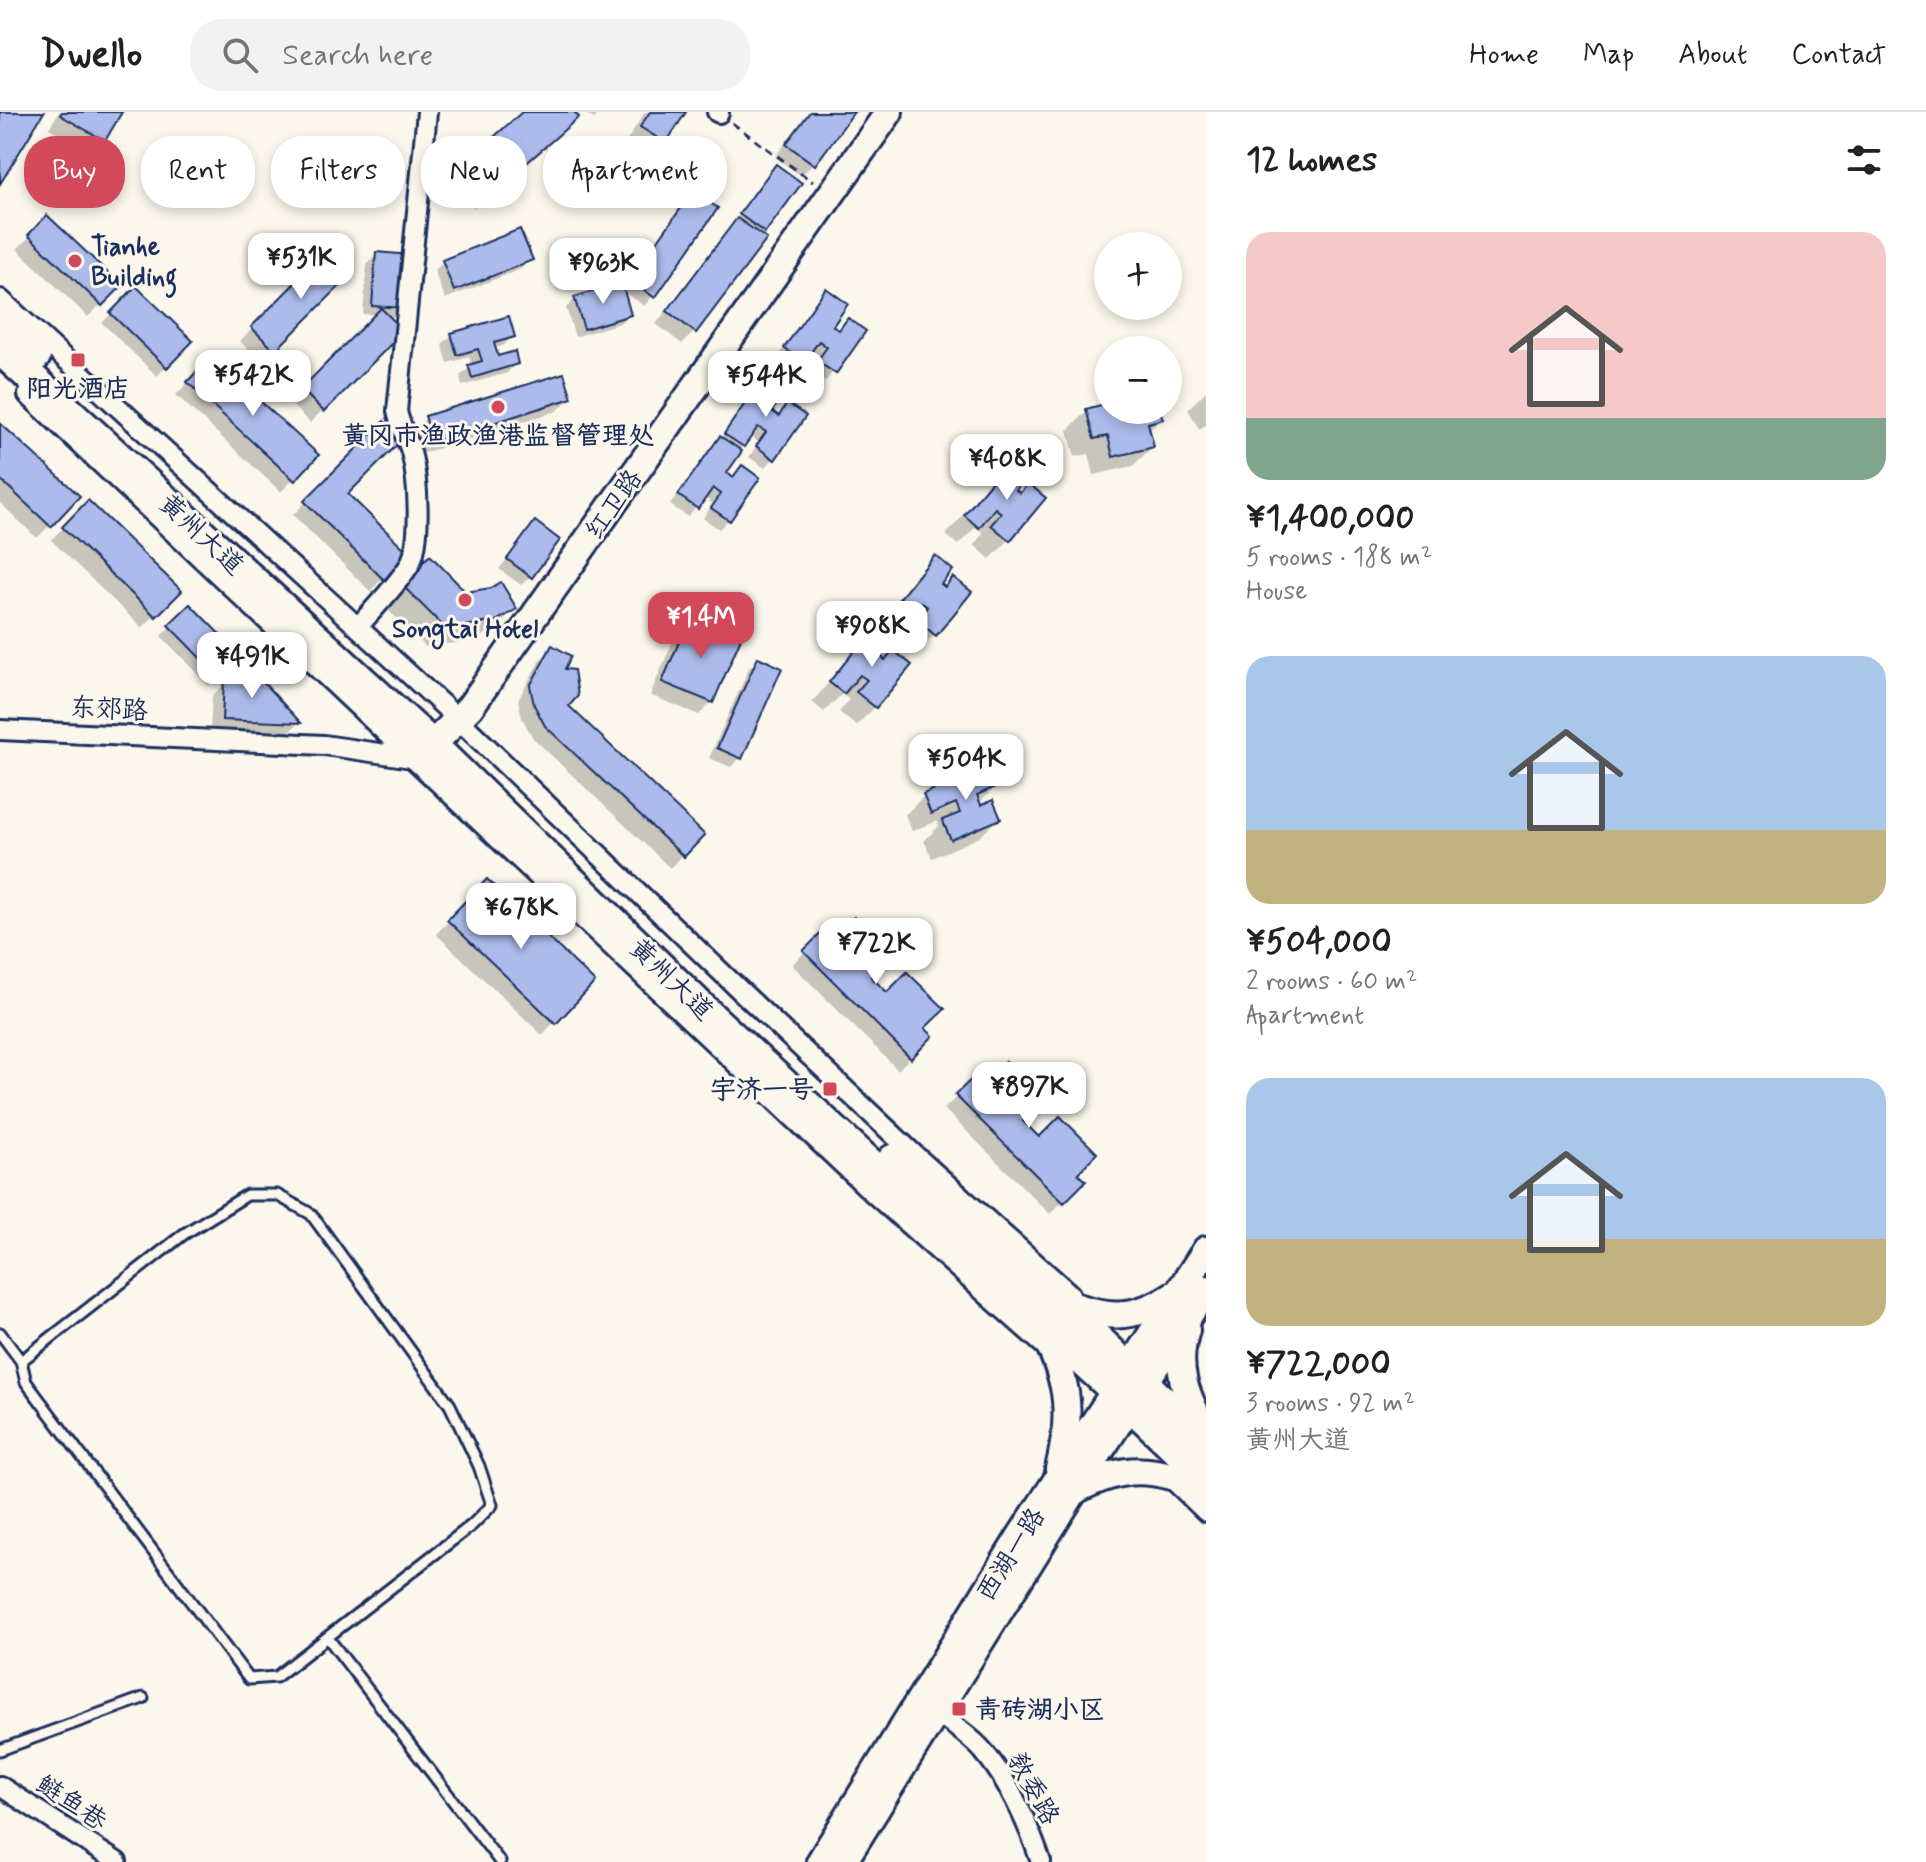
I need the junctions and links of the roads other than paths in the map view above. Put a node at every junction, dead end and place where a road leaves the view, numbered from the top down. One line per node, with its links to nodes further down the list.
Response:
1 (427, 112): 7 (street)
2 (889, 112): 8 (street, 红卫路)
3 (0, 299): 7 (street)
4 (0, 324): 8 (main road, 黄州大道)
5 (0, 349): 11 (main road, 黄州大道)
6 (0, 368): 10 (street)
7 (358, 627): 8 (street)
8 (450, 727): 14 (main road, 黄州大道); 15 (street)
9 (0, 730): 10 (street, 东郊路)
10 (413, 758): 11 (street, 东郊路); 17 (street)
11 (453, 767): 14 (main road, 黄州大道)
12 (1206, 1250): 13 (street, 西湖一路)
13 (1192, 1296): 15 (street); 19 (street); 20 (street, 西湖一路)
14 (1046, 1309): 15 (street); 17 (street); 20 (main road, 黄州大道)
15 (1089, 1313)
16 (0, 1333): 18 (lane)
17 (1055, 1355): 27 (street)
18 (21, 1361): 29 (lane); 29 (lane)
19 (1183, 1379): 21 (street); 22 (street)
20 (1129, 1387): 23 (main road, 黄州大道); 25 (main road, 黄州大道); 27 (street, 西湖一路)
21 (1206, 1402)
22 (1206, 1435)
23 (1206, 1443)
24 (1168, 1476): 26 (street); 27 (street); 28 (street)
25 (1206, 1477)
26 (1206, 1487)
27 (1064, 1489): 31 (street, 西湖一路); 36 (street, 西湖一路)
28 (1206, 1512)
29 (328, 1638): 35 (lane)
30 (143, 1698): 32 (lane)
31 (937, 1712): 37 (street, 西湖一路); 38 (street, 教委路)
32 (0, 1750)
33 (0, 1786): 34 (street, 鲢鱼巷)
34 (117, 1862)
35 (500, 1862)
36 (820, 1862)
37 (843, 1862)
38 (1041, 1862)

